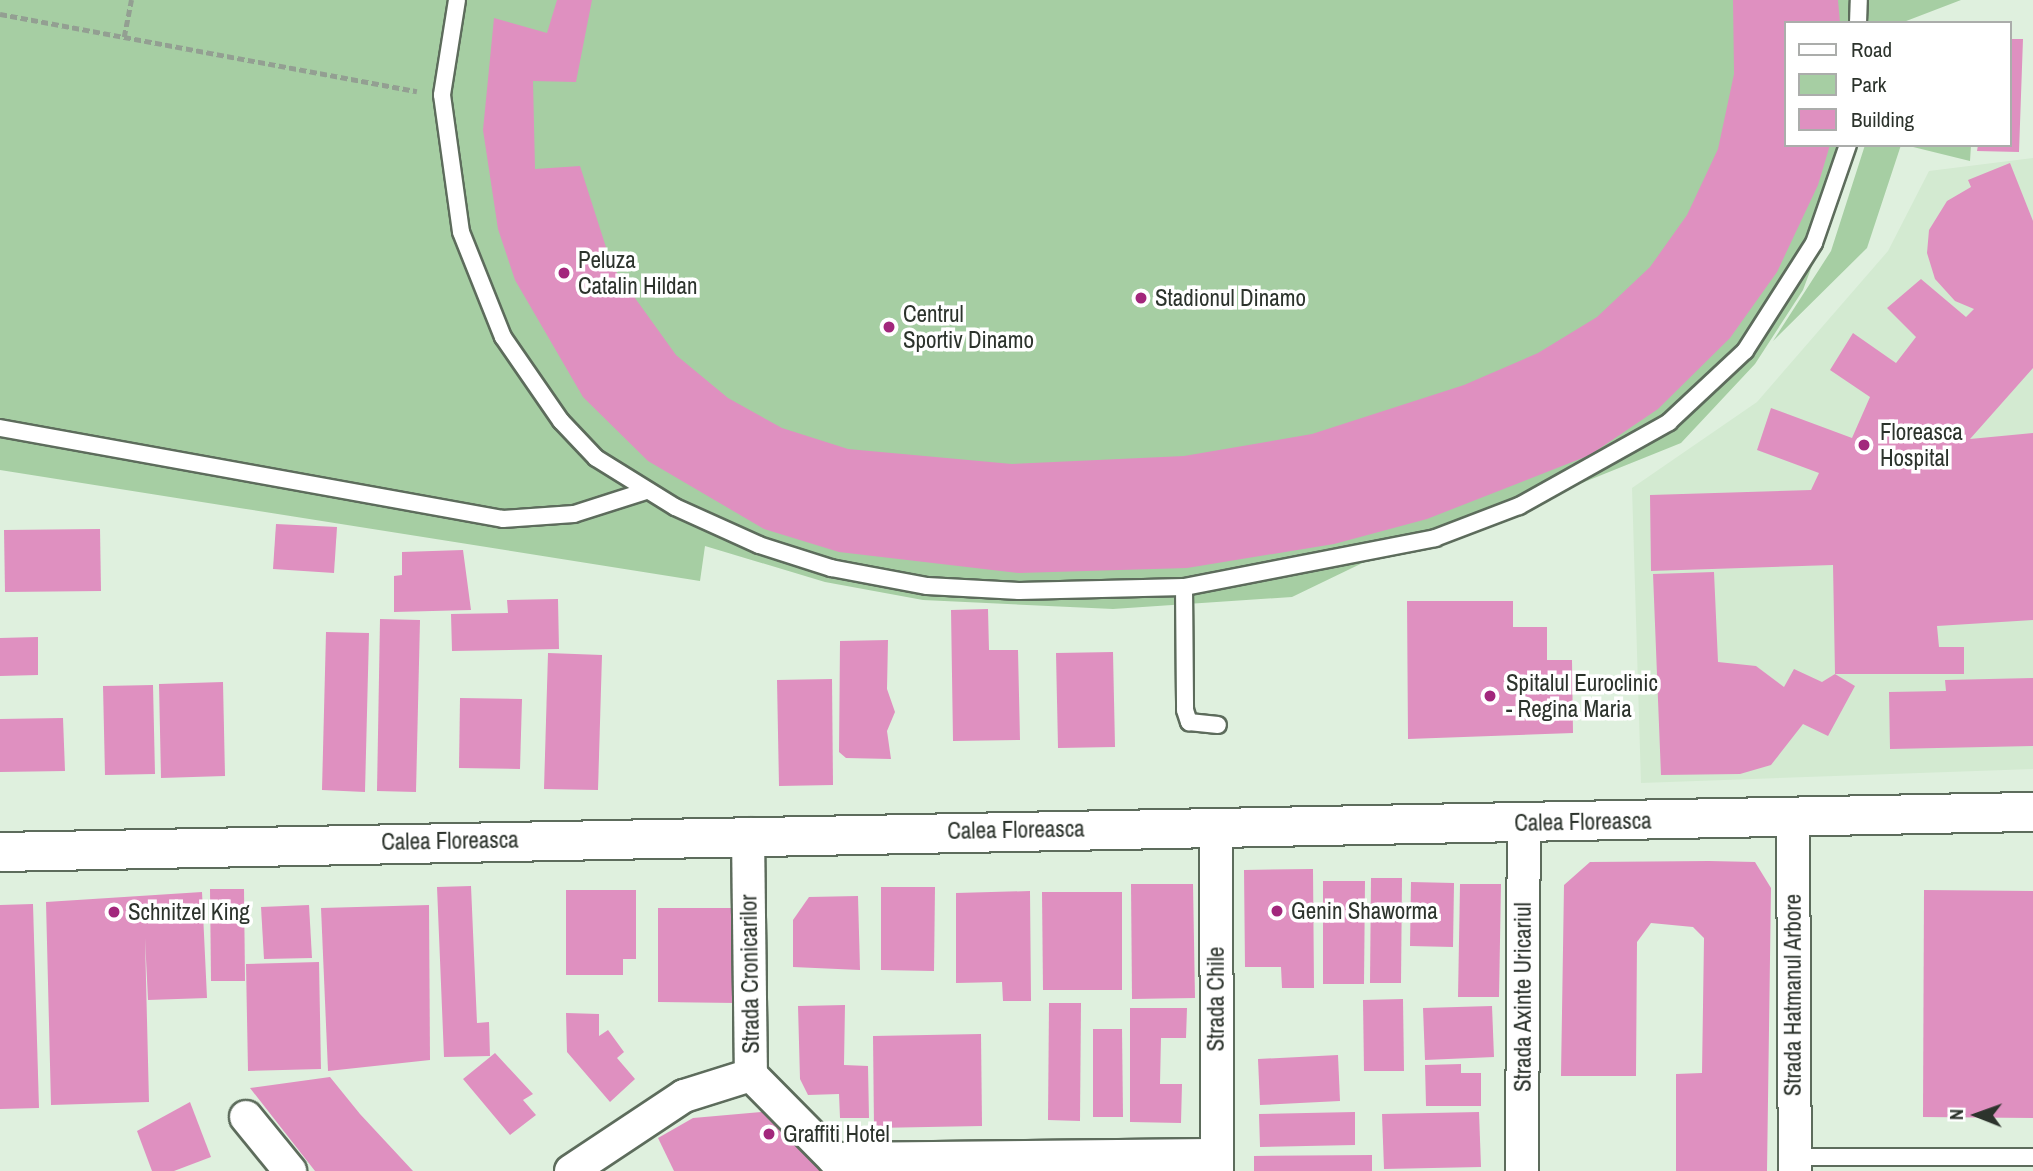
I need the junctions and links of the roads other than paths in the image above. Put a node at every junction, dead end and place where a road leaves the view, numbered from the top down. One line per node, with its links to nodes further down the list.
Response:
1 (457, 0): 6 (lane)
2 (1859, 0): 3 (lane)
3 (1858, 21)
4 (1847, 147): 7 (lane)
5 (0, 428): 6 (lane)
6 (646, 491): 7 (lane)
7 (1184, 587): 8 (lane)
8 (1218, 725)
9 (2033, 812): 10 (street, Calea Floreasca)
10 (1793, 819): 11 (street, Calea Floreasca); 19 (street, Strada Hatmanul Arbore)
11 (1524, 823): 12 (street, Calea Floreasca); 23 (street, Strada Axinte Uricariul)
12 (1216, 828): 13 (street, Calea Floreasca); 18 (street, Strada Chile)
13 (748, 834): 14 (street, Calea Floreasca); 15 (street, Strada Cronicarilor)
14 (0, 852)
15 (751, 1075): 20 (street); 22 (street, Strada Cronicarilor)
16 (246, 1117): 21 (street)
17 (2033, 1157): 19 (lane)
18 (1217, 1163): 20 (street)
19 (1795, 1164)
20 (840, 1165)
21 (290, 1171)
22 (571, 1171)
23 (1522, 1171)

